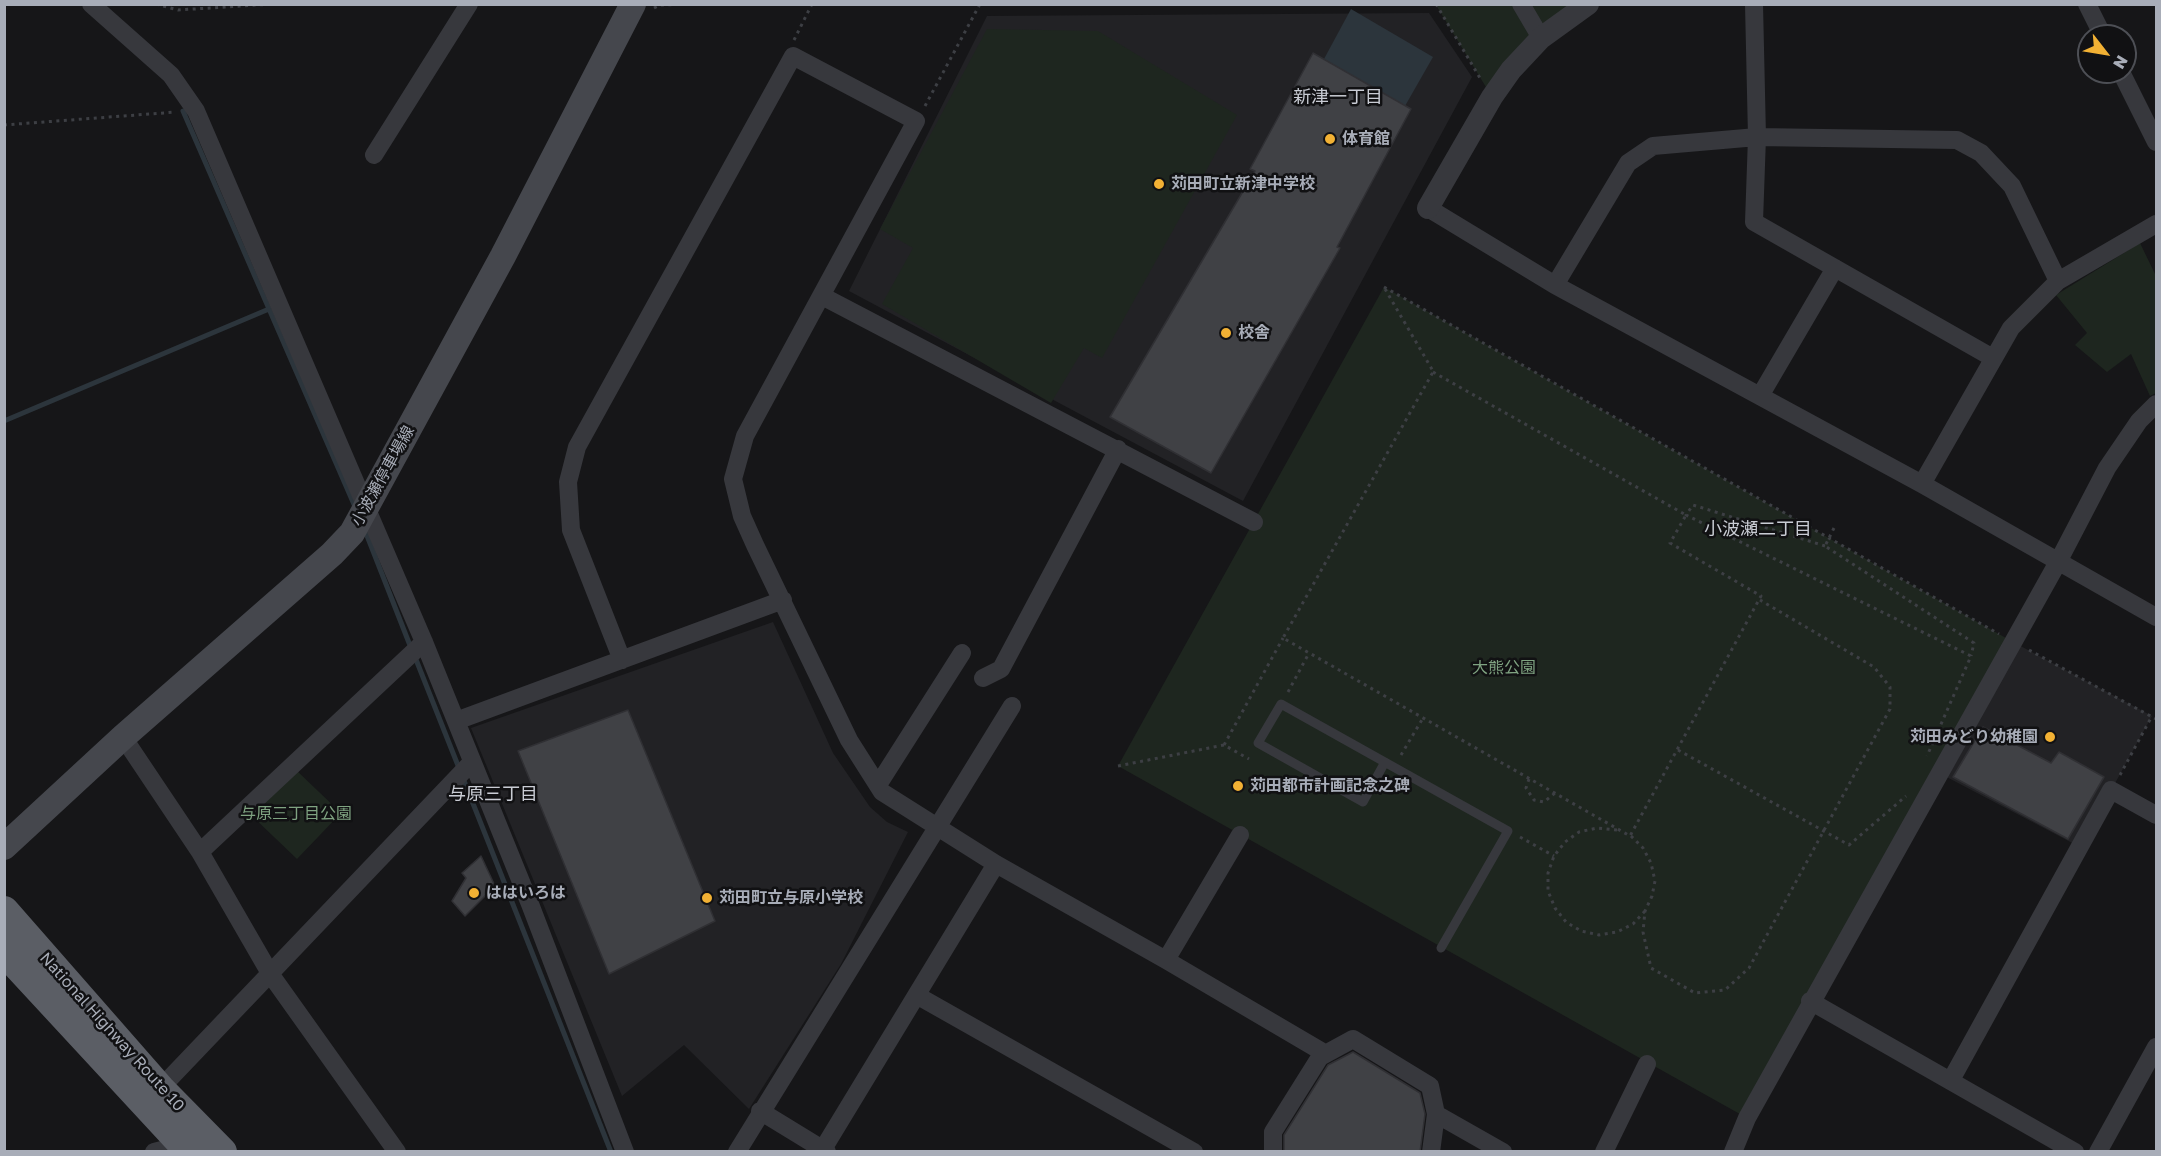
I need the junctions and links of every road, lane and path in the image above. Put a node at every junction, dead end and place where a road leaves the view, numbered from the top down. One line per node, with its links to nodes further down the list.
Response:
1 (91, 4): 19 (street)
2 (156, 4): 3 (path)
3 (273, 4)
4 (469, 4): 24 (street)
5 (691, 4): 13 (path)
6 (812, 4): 16 (path)
7 (980, 4): 20 (path)
8 (1436, 4): 18 (path)
9 (1521, 4): 15 (street)
10 (1588, 4): 15 (street)
11 (1754, 4): 22 (street)
12 (2087, 4): 14 (street)
13 (642, 7): 37 (main road, 小波瀬停車場線)
14 (2097, 24)
15 (1541, 38): 18 (street)
16 (793, 56): 20 (street); 53 (street)
17 (2127, 84): 23 (street)
18 (1492, 97): 25 (street)
19 (196, 111): 21 (path); 37 (street)
20 (916, 121): 30 (street)
21 (4, 125)
22 (1757, 137): 27 (street); 28 (street); 29 (street)
23 (2157, 142)
24 (374, 155)
25 (1428, 208): 29 (street)
26 (2157, 224): 28 (street)
27 (1835, 268): 31 (street); 33 (street)
28 (2058, 281): 31 (street)
29 (1556, 285): 33 (street)
30 (822, 296): 35 (street); 44 (street)
31 (1993, 358): 36 (street)
32 (1433, 372): 38 (path); 41 (path); 47 (path)
33 (1760, 396): 36 (street)
34 (2157, 404): 43 (street)
35 (1118, 449): 39 (street); 54 (street)
36 (1922, 484): 43 (street)
37 (368, 507): 48 (street); 61 (main road, 小波瀬停車場線)
38 (1686, 515): 42 (path); 45 (path); 52 (path)
39 (1254, 522)
40 (1834, 528): 41 (path)
41 (1829, 538): 42 (path); 49 (path)
42 (1825, 546): 52 (path)
43 (2058, 562): 46 (street); 49 (street)
44 (783, 600): 53 (street); 71 (street)
45 (1760, 600): 63 (path); 79 (path)
46 (2157, 617)
47 (1283, 638): 51 (path); 62 (path)
48 (424, 642): 60 (street); 84 (street)
49 (2013, 642): 57 (path); 94 (street)
50 (962, 652): 71 (street)
51 (1309, 653): 55 (path); 58 (path)
52 (1971, 656): 66 (path)
53 (622, 660): 60 (street)
54 (983, 678)
55 (1281, 704): 67 (lane); 67 (lane)
56 (1012, 706): 76 (street)
57 (2152, 716): 59 (path); 72 (path)
58 (1423, 718): 65 (path); 70 (path)
59 (2157, 718)
60 (456, 721): 68 (street)
61 (123, 736): 83 (main road, 小波瀬停車場線); 84 (street)
62 (1224, 745): 64 (path); 69 (path)
63 (1678, 750): 79 (path); 81 (path)
64 (1249, 759)
65 (1399, 759)
66 (1925, 760)
67 (1385, 762): 78 (lane)
68 (471, 763): 92 (street); 105 (street)
69 (1118, 766)
70 (1529, 778): 74 (path); 74 (path)
71 (878, 785): 76 (street)
72 (2111, 790): 75 (street); 98 (street)
73 (1911, 791): 79 (path)
74 (1555, 793): 81 (path)
75 (2157, 816)
76 (936, 825): 86 (street); 100 (street)
77 (1525, 828): 82 (path)
78 (1508, 831): 85 (path); 89 (lane)
79 (1824, 831): 88 (path)
80 (1240, 835): 91 (street)
81 (1630, 836): 85 (path); 88 (path)
82 (1519, 838)
83 (4, 847)
84 (200, 852): 92 (street)
85 (1554, 856): 88 (path)
86 (996, 864): 91 (street); 93 (street)
87 (4, 911): 99 (highway, National Highway Route 10)
88 (1645, 911)
89 (1441, 948)
90 (4, 951): 99 (highway, National Highway Route 10)
91 (1166, 960): 96 (street)
92 (271, 975): 99 (street); 104 (street)
93 (918, 996): 103 (street); 107 (street)
94 (1810, 1001): 98 (street); 112 (street)
95 (2157, 1047): 114 (street)
96 (1326, 1054): 101 (street); 108 (street)
97 (1647, 1065): 111 (street)
98 (1951, 1080): 113 (street)
99 (152, 1097): 102 (highway, National Highway Route 10)
100 (760, 1111): 103 (street); 106 (street)
101 (1437, 1114): 109 (street); 110 (street)
102 (191, 1148)
103 (825, 1150)
104 (397, 1152)
105 (626, 1152)
106 (737, 1152)
107 (1194, 1152)
108 (1273, 1152)
109 (1431, 1152)
110 (1503, 1152)
111 (1604, 1152)
112 (1733, 1152)
113 (2075, 1152)
114 (2097, 1152)

